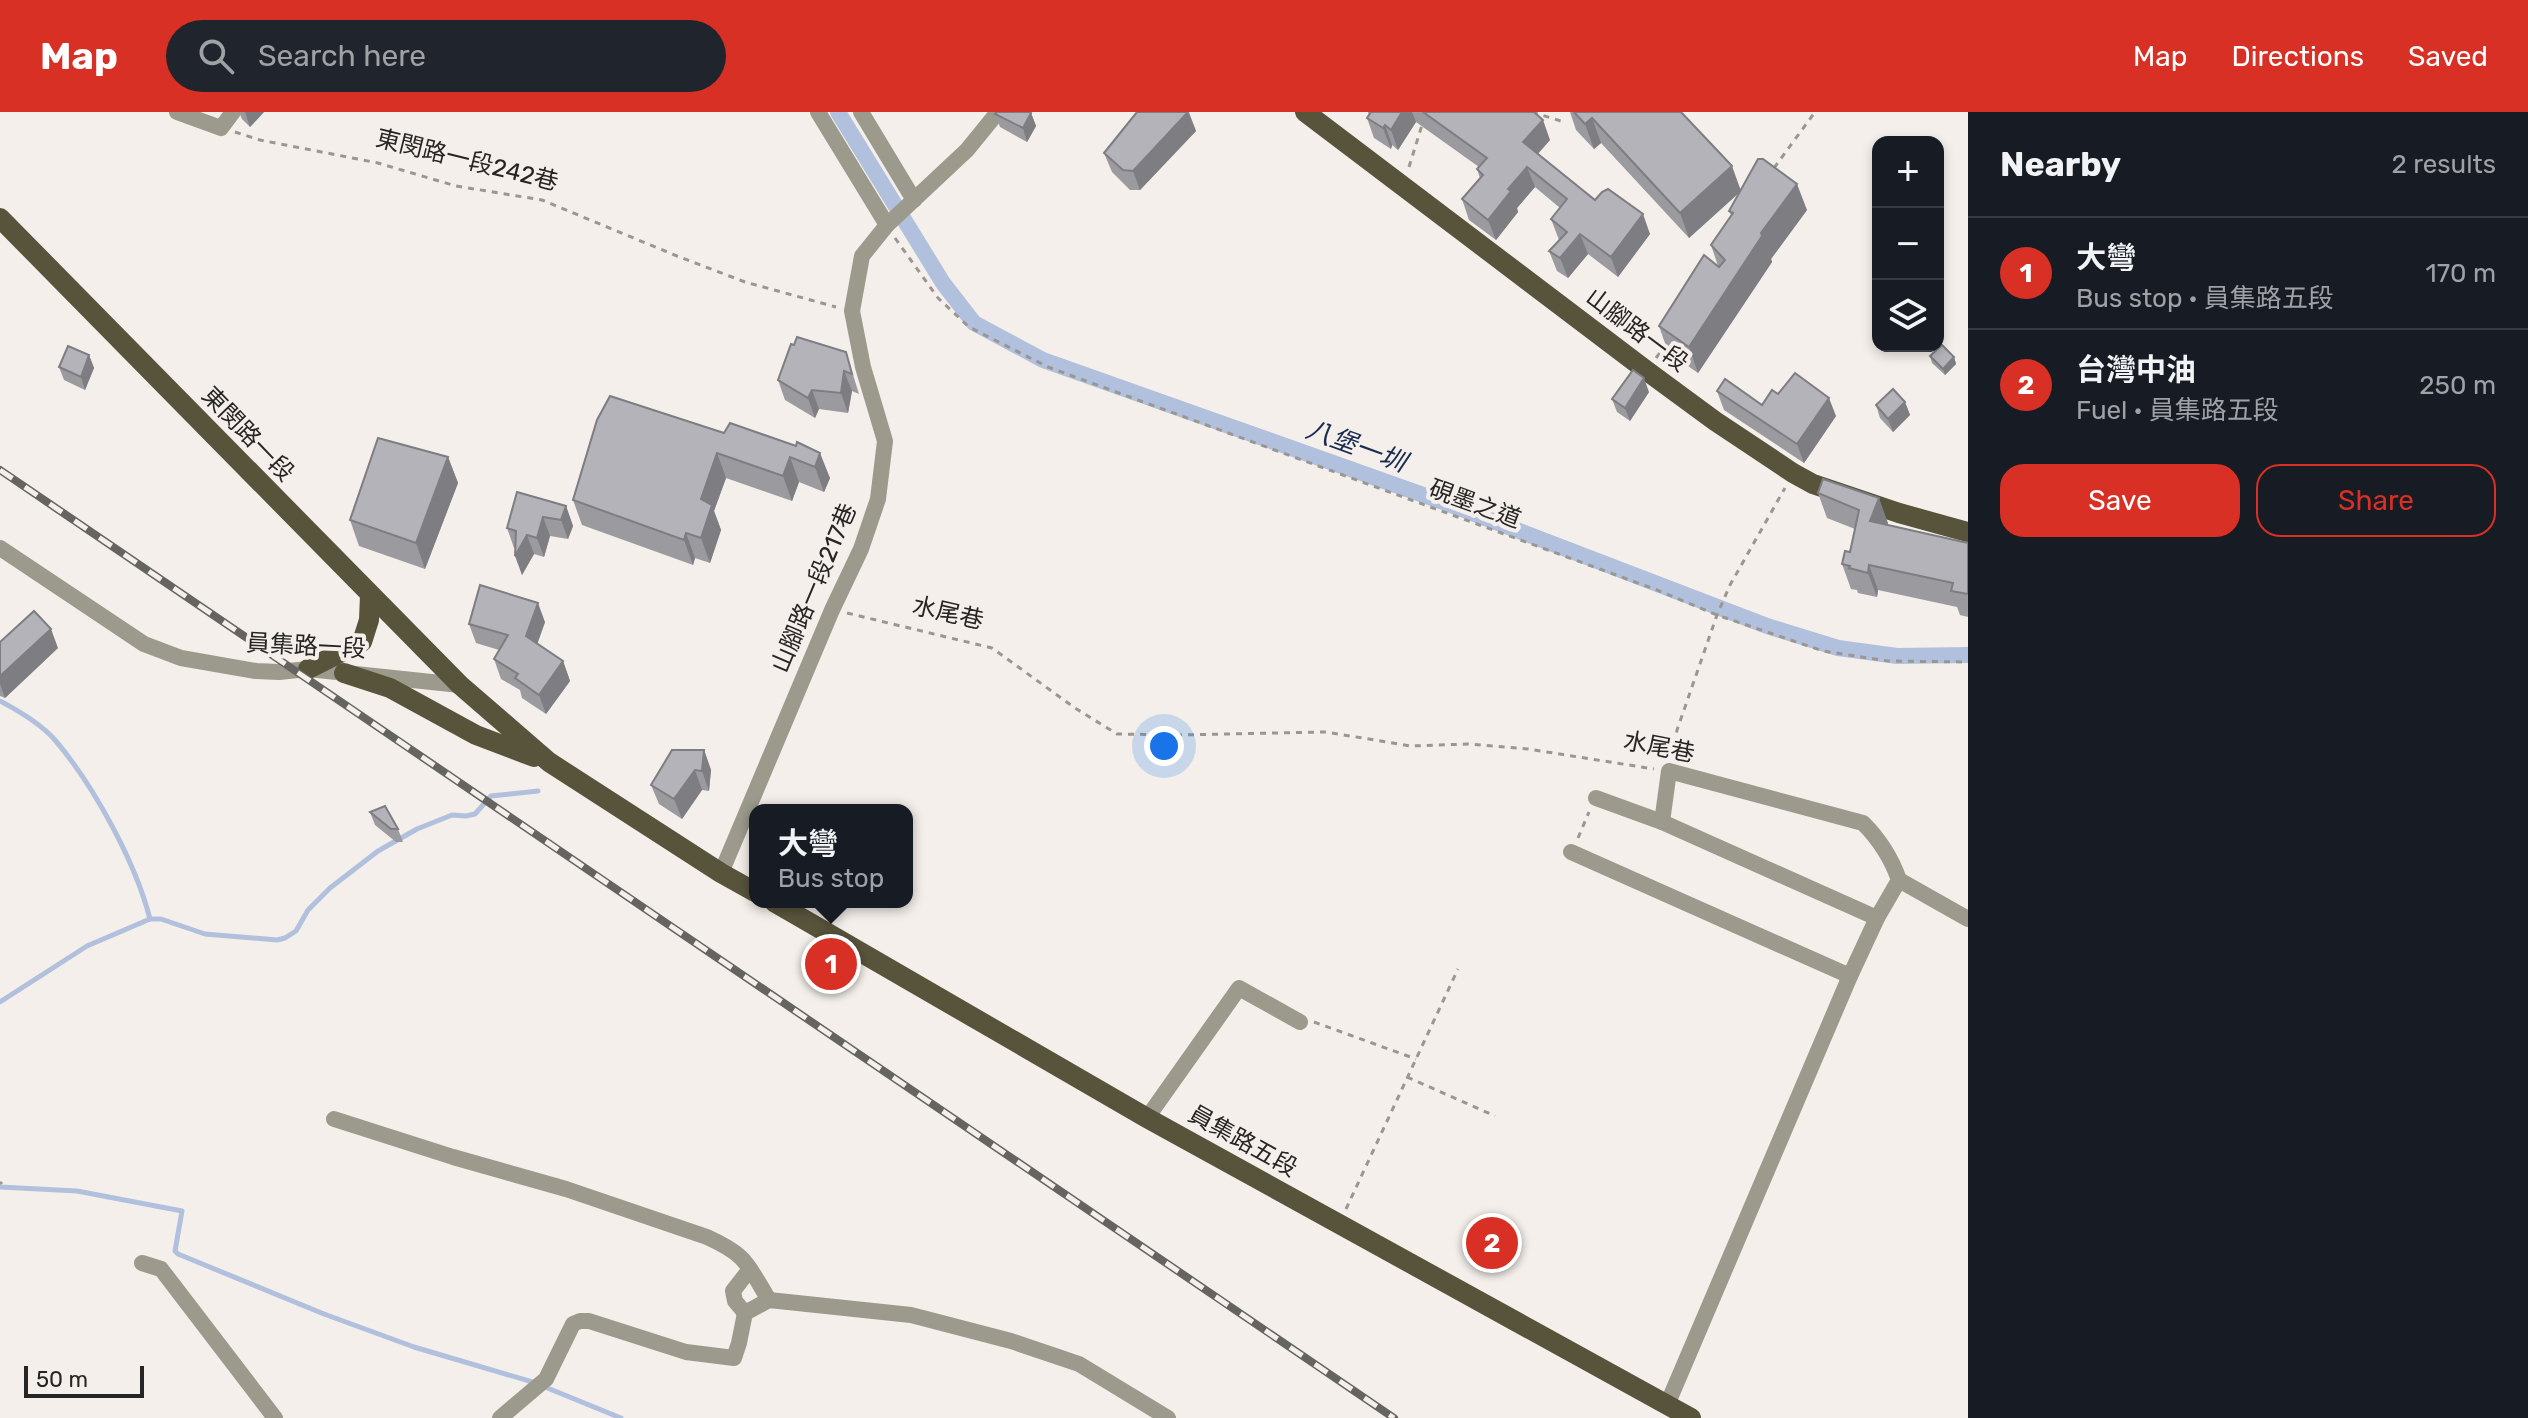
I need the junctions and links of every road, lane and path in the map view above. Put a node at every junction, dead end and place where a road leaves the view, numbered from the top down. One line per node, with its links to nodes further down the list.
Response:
1 (177, 112): 11 (street)
2 (233, 112): 11 (street)
3 (818, 112): 16 (street)
4 (861, 112): 14 (street)
5 (998, 112): 14 (street)
6 (1305, 112): 13 (main road, 山腳路一段)
7 (1426, 112): 13 (path)
8 (1532, 112): 10 (path)
9 (1815, 112): 12 (path)
10 (1564, 122)
11 (221, 128): 17 (path, 東閔路一段242巷)
12 (1774, 169)
13 (1403, 186): 19 (main road, 山腳路一段)
14 (910, 204): 16 (street, 山腳路一段217巷)
15 (0, 218): 23 (main road, 東閔路一段)
16 (887, 225): 17 (street, 山腳路一段217巷); 25 (path, 硯墨之道)
17 (852, 311): 24 (street, 山腳路一段217巷)
18 (1671, 337): 19 (path)
19 (1647, 371): 20 (main road, 山腳路一段)
20 (1793, 473): 21 (main road, 山腳路一段); 25 (path)
21 (1968, 532)
22 (0, 548): 27 (street, 員集路一段)
23 (370, 595): 27 (main road); 29 (main road, 東閔路一段)
24 (832, 610): 31 (path, 水尾巷); 33 (street, 山腳路一段217巷)
25 (1717, 615): 26 (path, 硯墨之道); 31 (path)
26 (1968, 662)
27 (308, 669): 28 (street, 員集路一段)
28 (344, 673): 29 (street, 員集路一段); 30 (main road)
29 (460, 685): 30 (main road)
30 (549, 762): 37 (main road)
31 (1669, 771): 35 (street); 38 (street, 水尾巷)
32 (1596, 798): 35 (street); 36 (path)
33 (750, 804)
34 (749, 807): 37 (street, 山腳路一段217巷)
35 (1662, 822): 41 (street)
36 (1571, 852): 44 (street)
37 (721, 873): 39 (main road)
38 (1899, 880): 41 (street); 42 (street)
39 (749, 889)
40 (784, 908): 49 (main road, 員集路五段)
41 (1877, 918): 44 (street)
42 (1968, 919)
43 (1458, 969): 46 (path)
44 (1850, 976): 56 (street)
45 (1307, 1022): 46 (path); 49 (street)
46 (1416, 1059): 47 (path)
47 (1407, 1077): 48 (path); 51 (path)
48 (1495, 1116)
49 (1147, 1118): 51 (main road, 員集路五段)
50 (334, 1119): 53 (street)
51 (1339, 1223): 56 (main road, 員集路五段)
52 (142, 1263): 57 (street)
53 (750, 1269): 54 (street); 55 (street)
54 (769, 1300): 55 (street); 59 (street)
55 (745, 1313): 58 (street)
56 (1667, 1405): 60 (main road, 員集路五段)
57 (275, 1418)
58 (500, 1418)
59 (1168, 1418)
60 (1691, 1418)

